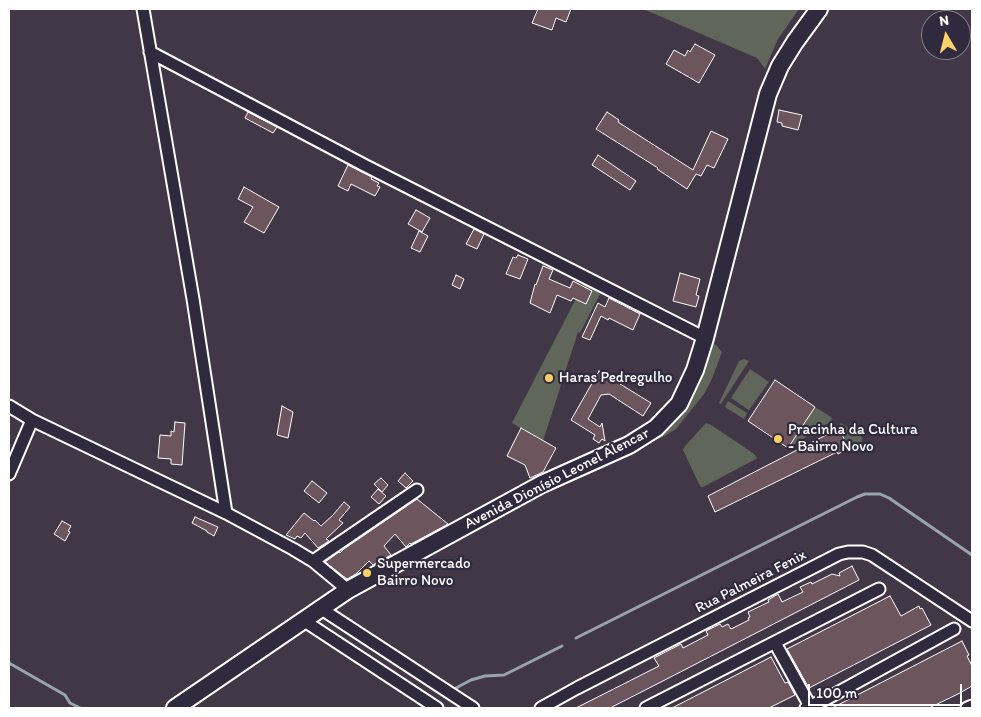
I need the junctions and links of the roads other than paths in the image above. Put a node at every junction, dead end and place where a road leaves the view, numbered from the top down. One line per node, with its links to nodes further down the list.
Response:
1 (143, 9): 3 (street)
2 (819, 9): 4 (street, Avenida Dionísio Leonel Alencar)
3 (150, 52): 4 (street); 9 (street)
4 (705, 338): 12 (street, Avenida Dionísio Leonel Alencar)
5 (9, 406): 6 (street)
6 (32, 420): 7 (street); 9 (street)
7 (9, 474)
8 (417, 490): 10 (street)
9 (226, 513): 10 (street)
10 (313, 562): 12 (street)
11 (879, 589): 17 (street)
12 (348, 590): 13 (street, Avenida Dionísio Leonel Alencar)
13 (320, 608): 14 (street, Avenida Dionísio Leonel Alencar); 23 (street)
14 (303, 620): 21 (street, Avenida Dionísio Leonel Alencar); 22 (street)
15 (972, 621): 24 (street, Rua Palmeira Fenix)
16 (954, 630): 18 (street)
17 (775, 643): 20 (street); 25 (street)
18 (829, 703): 20 (street)
19 (972, 706): 26 (street)
20 (808, 707)
21 (174, 708)
22 (437, 708)
23 (473, 708)
24 (540, 708)
25 (646, 708)
26 (967, 708)

